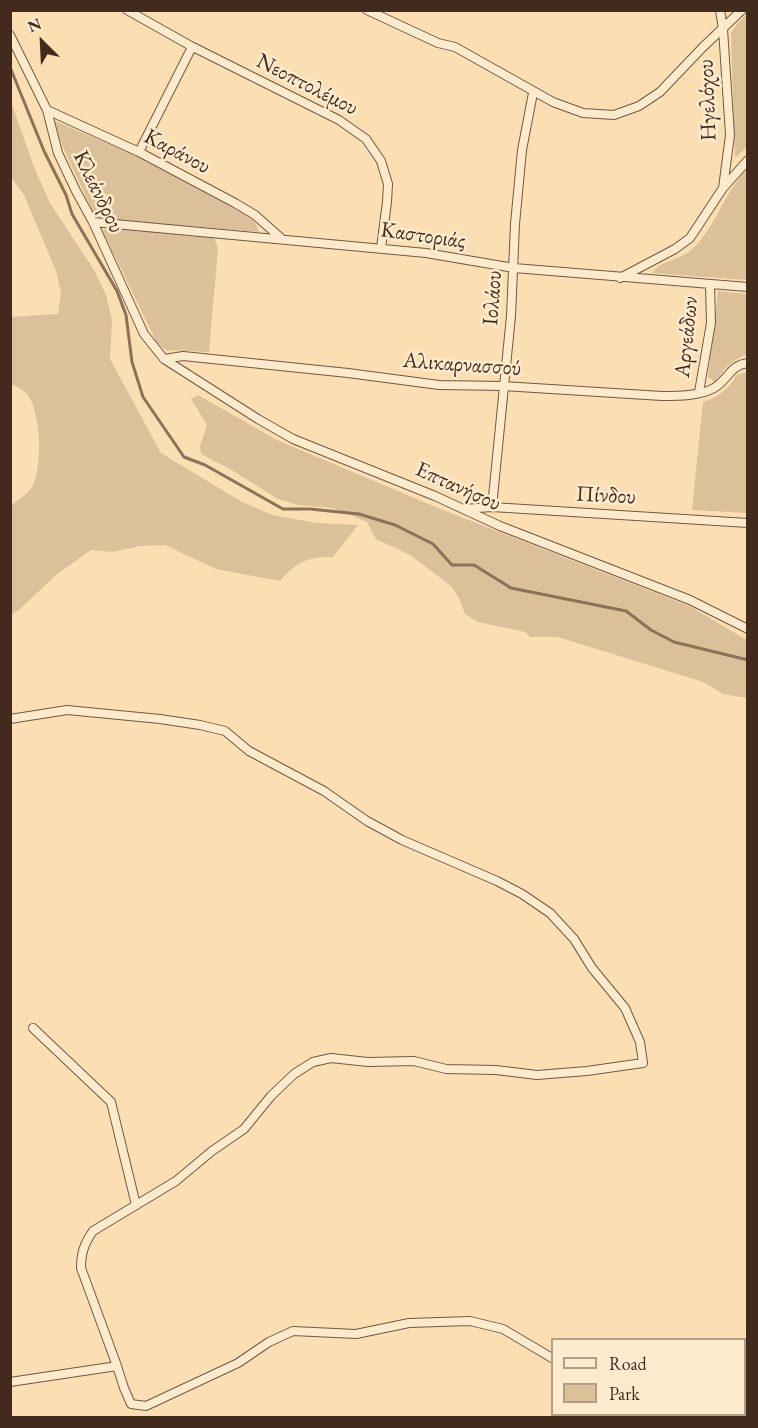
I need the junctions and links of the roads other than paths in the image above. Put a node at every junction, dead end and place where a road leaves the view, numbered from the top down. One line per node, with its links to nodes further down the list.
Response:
1 (127, 10): 7 (street, Νεοπτολέμου)
2 (367, 10): 8 (street)
3 (720, 10): 5 (street, Ηγελόχου)
4 (742, 10): 5 (street)
5 (723, 29): 8 (street); 12 (street, Ηγελόχου)
6 (10, 35): 9 (street, Κλεάνδρου)
7 (192, 47): 10 (street); 15 (street, Νεοπτολέμου)
8 (533, 93): 16 (street, Ιολάου)
9 (47, 110): 10 (street, Καράνου); 13 (street, Κλεάνδρου)
10 (140, 152): 14 (street, Καράνου)
11 (747, 160): 12 (street)
12 (723, 188): 17 (street)
13 (93, 222): 14 (street, Καστοριάς); 20 (street, Κλεάνδρου)
14 (283, 240): 15 (street, Καστοριάς)
15 (381, 248): 16 (street, Καστοριάς)
16 (514, 268): 17 (street, Καστοριάς); 22 (street, Ιολάου)
17 (620, 278): 18 (street, Καστοριάς)
18 (710, 285): 19 (street, Καστοριάς); 23 (street, Αργεάδων)
19 (747, 288)
20 (164, 359): 22 (street, Αλικαρνασσού); 25 (street, Επτανήσου)
21 (747, 363): 23 (street, Αλικαρνασσού)
22 (503, 386): 23 (street, Αλικαρνασσού); 24 (street, Ιολάου)
23 (699, 392)
24 (492, 507): 25 (street, Πίνδου); 26 (street, Πίνδου)
25 (462, 509): 27 (street, Επτανήσου)
26 (747, 523)
27 (747, 629)
28 (10, 719): 30 (street)
29 (33, 1028): 30 (street)
30 (136, 1205): 32 (street)
31 (551, 1357): 32 (street)
32 (117, 1366): 33 (street)
33 (10, 1382)

